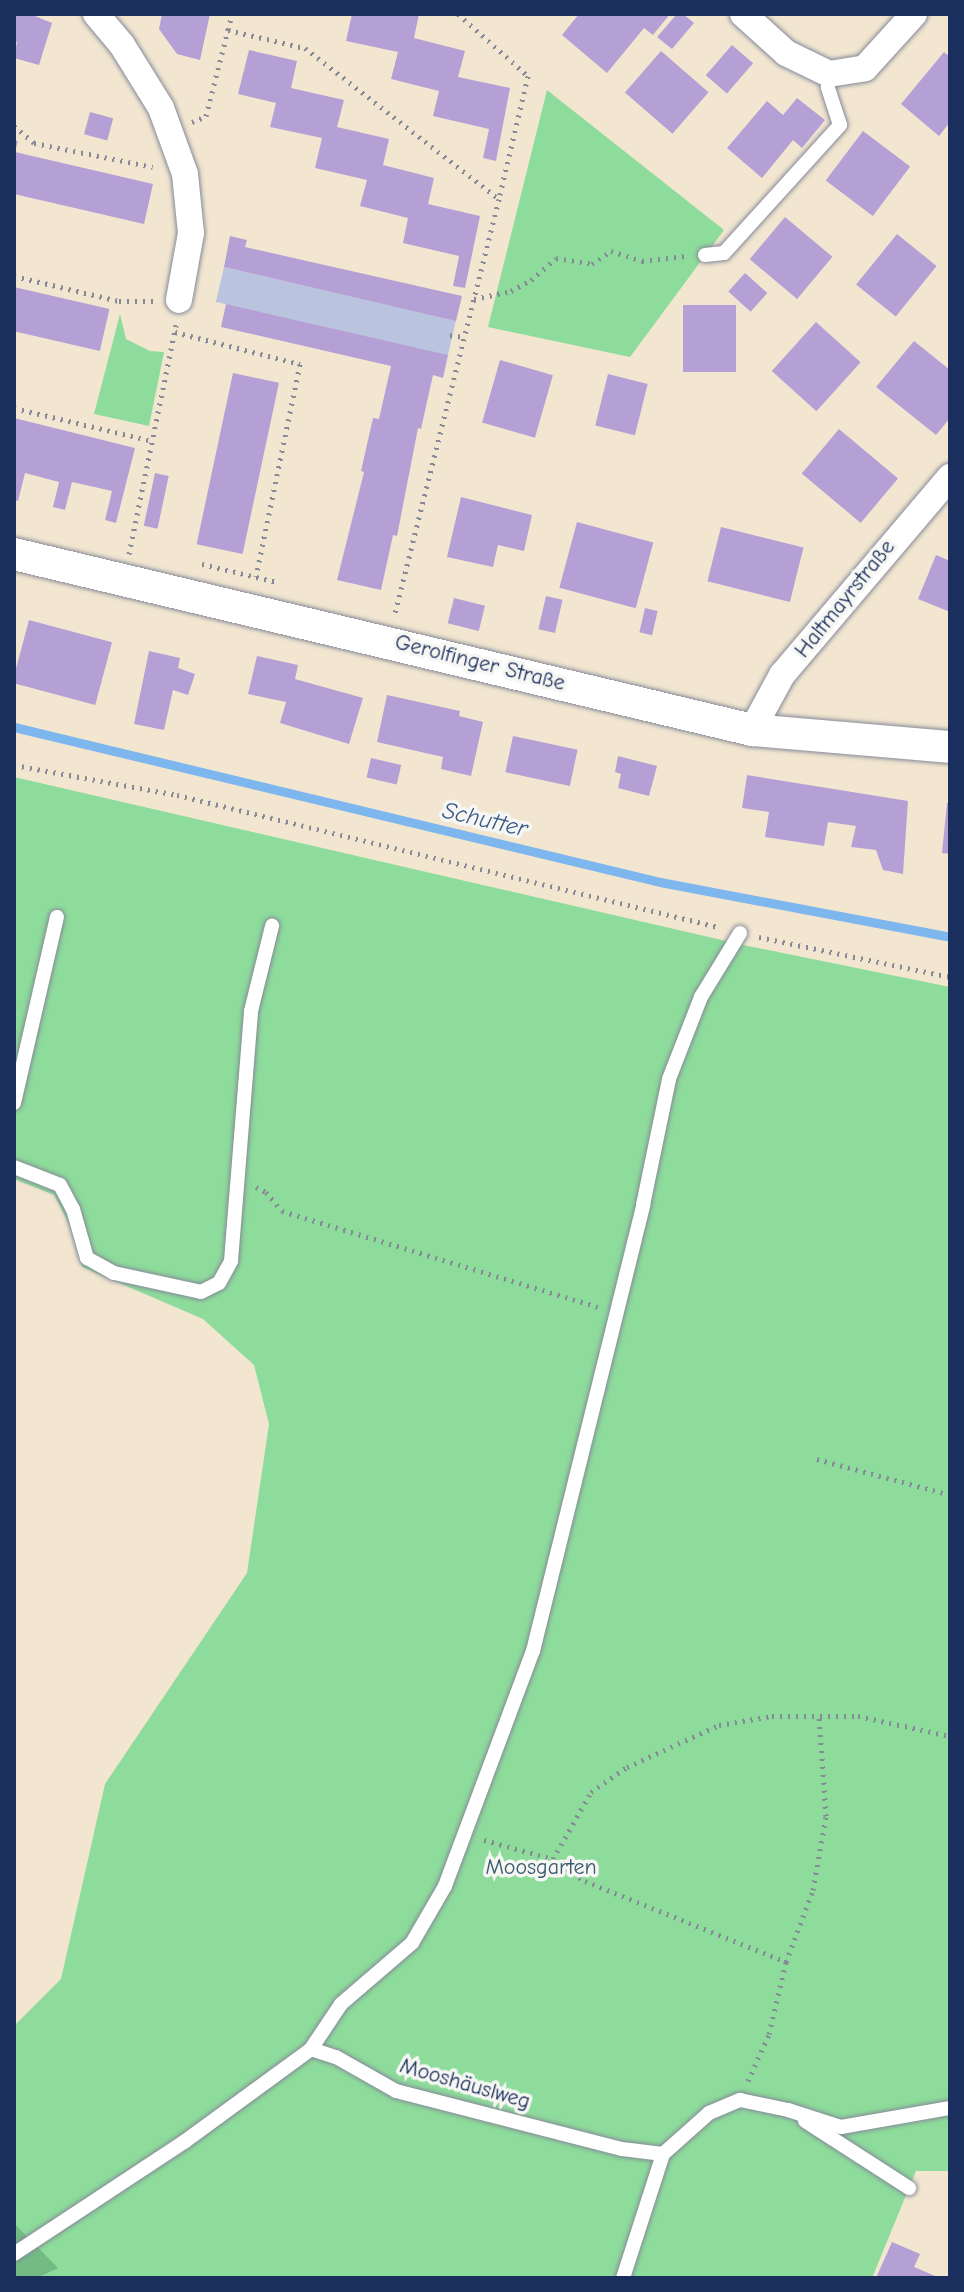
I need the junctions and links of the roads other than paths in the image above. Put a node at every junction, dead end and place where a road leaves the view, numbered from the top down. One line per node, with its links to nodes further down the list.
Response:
1 (96, 14): 6 (street)
2 (743, 14): 4 (street)
3 (914, 14): 4 (street)
4 (829, 74): 5 (lane)
5 (705, 255)
6 (179, 300)
7 (950, 477): 9 (street, Haltmayrstraße)
8 (14, 554): 9 (street, Gerolfinger Straße)
9 (752, 730): 10 (street, Gerolfinger Straße)
10 (950, 747)
11 (57, 917): 14 (lane)
12 (272, 926): 15 (lane)
13 (740, 933): 16 (lane)
14 (14, 1103)
15 (14, 1167)
16 (311, 2049): 19 (lane, Mooshäuslweg); 21 (lane)
17 (950, 2108): 18 (lane)
18 (788, 2110): 19 (lane); 20 (lane)
19 (663, 2154): 22 (lane)
20 (909, 2188)
21 (14, 2254)
22 (623, 2278)

